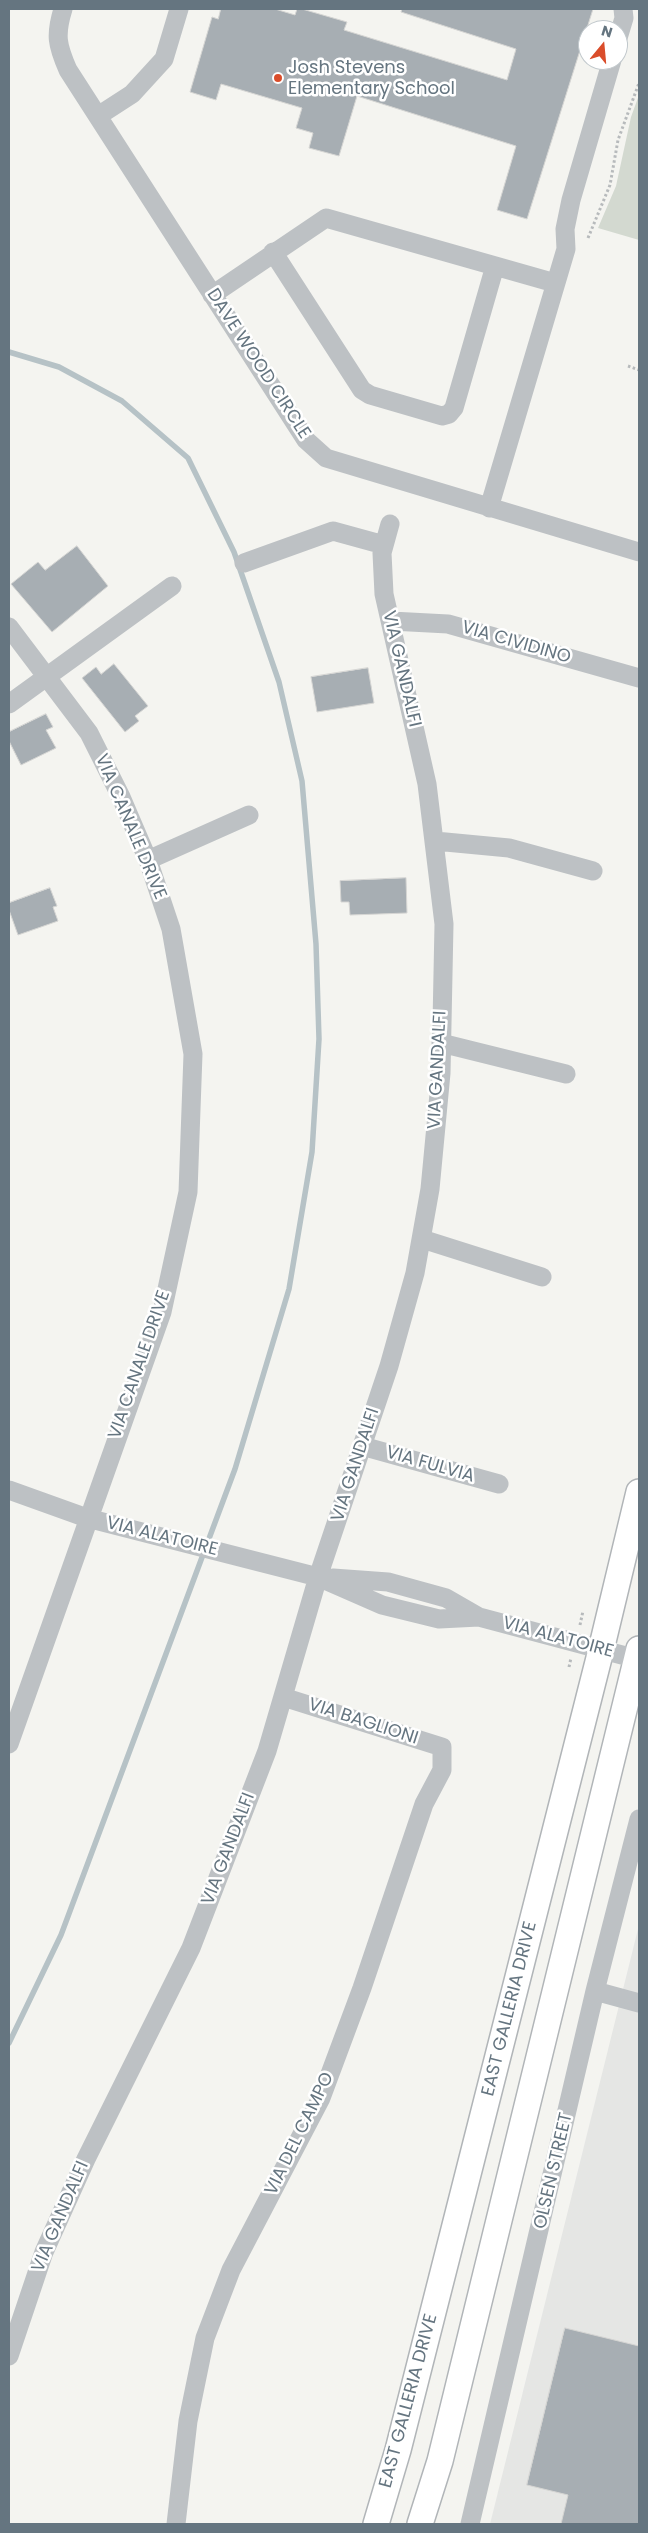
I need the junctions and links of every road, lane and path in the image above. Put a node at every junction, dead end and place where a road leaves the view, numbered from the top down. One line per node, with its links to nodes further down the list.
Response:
1 (63, 9): 5 (street, DAVE WOOD CIRCLE)
2 (179, 9): 5 (street)
3 (609, 70): 9 (street)
4 (639, 83): 6 (path)
5 (98, 116): 10 (street, DAVE WOOD CIRCLE)
6 (588, 238)
7 (273, 252): 8 (street); 8 (street); 10 (street)
8 (495, 266): 9 (street)
9 (556, 283): 13 (street)
10 (212, 294): 13 (street, DAVE WOOD CIRCLE)
11 (628, 366): 12 (path)
12 (639, 370)
13 (489, 508): 16 (street, DAVE WOOD CIRCLE)
14 (390, 524): 15 (street, VIA GANDALFI)
15 (384, 545): 17 (street); 19 (street, VIA GANDALFI)
16 (639, 552)
17 (244, 563)
18 (172, 586): 21 (street)
19 (391, 621): 22 (street, VIA CIVIDINO); 25 (street, VIA GANDALFI)
20 (9, 627): 21 (street, VIA CANALE DRIVE)
21 (47, 676): 23 (street); 26 (street, VIA CANALE DRIVE)
22 (639, 678)
23 (9, 704)
24 (249, 815): 26 (street)
25 (435, 840): 27 (street); 28 (street, VIA GANDALFI)
26 (148, 860): 36 (street, VIA CANALE DRIVE)
27 (593, 871)
28 (442, 1043): 29 (street); 30 (street, VIA GANDALFI)
29 (566, 1074)
30 (422, 1239): 31 (street); 32 (street, VIA GANDALFI)
31 (542, 1277)
32 (362, 1446): 33 (street, VIA FULVIA); 37 (street, VIA GANDALFI)
33 (498, 1484)
34 (9, 1490): 36 (street, VIA ALATOIRE)
35 (639, 1492): 38 (main road, EAST GALLERIA DRIVE)
36 (87, 1518): 37 (street, VIA ALATOIRE); 41 (street, VIA CANALE DRIVE)
37 (318, 1577): 38 (street, VIA ALATOIRE); 40 (street, VIA GANDALFI)
38 (601, 1650): 39 (street, VIA ALATOIRE); 48 (main road, EAST GALLERIA DRIVE)
39 (638, 1654): 49 (main road)
40 (283, 1697): 42 (street, VIA BAGLIONI); 46 (street, VIA GANDALFI)
41 (9, 1744)
42 (442, 1747): 47 (street, VIA DEL CAMPO)
43 (639, 1819): 44 (street, OLSEN STREET)
44 (595, 1991): 45 (street); 50 (street, OLSEN STREET)
45 (639, 2003)
46 (9, 2356)
47 (176, 2524)
48 (376, 2524)
49 (420, 2524)
50 (470, 2524)

